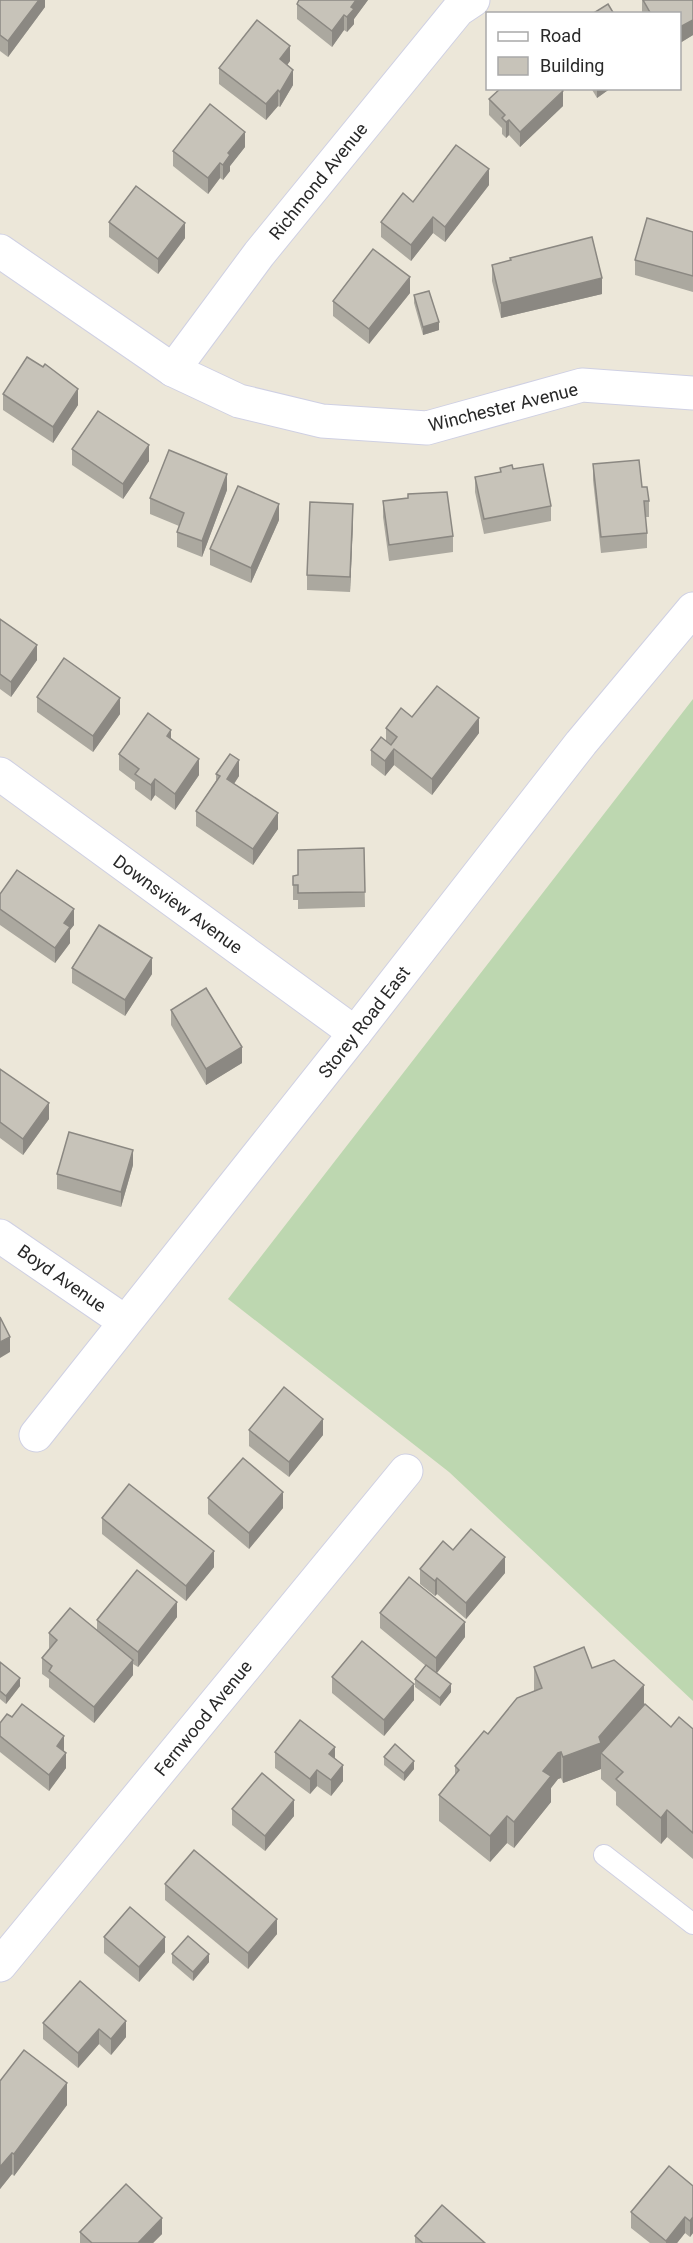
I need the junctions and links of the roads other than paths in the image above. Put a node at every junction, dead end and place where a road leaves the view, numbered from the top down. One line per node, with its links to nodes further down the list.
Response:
1 (473, 0): 3 (street, Richmond Avenue)
2 (0, 251): 3 (street, Winchester Avenue)
3 (172, 370): 4 (street, Winchester Avenue)
4 (693, 393)
5 (693, 609): 7 (street, Storey Road East)
6 (0, 774): 7 (street, Downsview Avenue)
7 (355, 1033): 9 (street, Storey Road East)
8 (0, 1236): 9 (street, Boyd Avenue)
9 (124, 1321): 10 (street, Storey Road East)
10 (36, 1435)
11 (406, 1471): 14 (street, Fernwood Avenue)
12 (604, 1855): 13 (lane)
13 (693, 1924)
14 (0, 1965)

